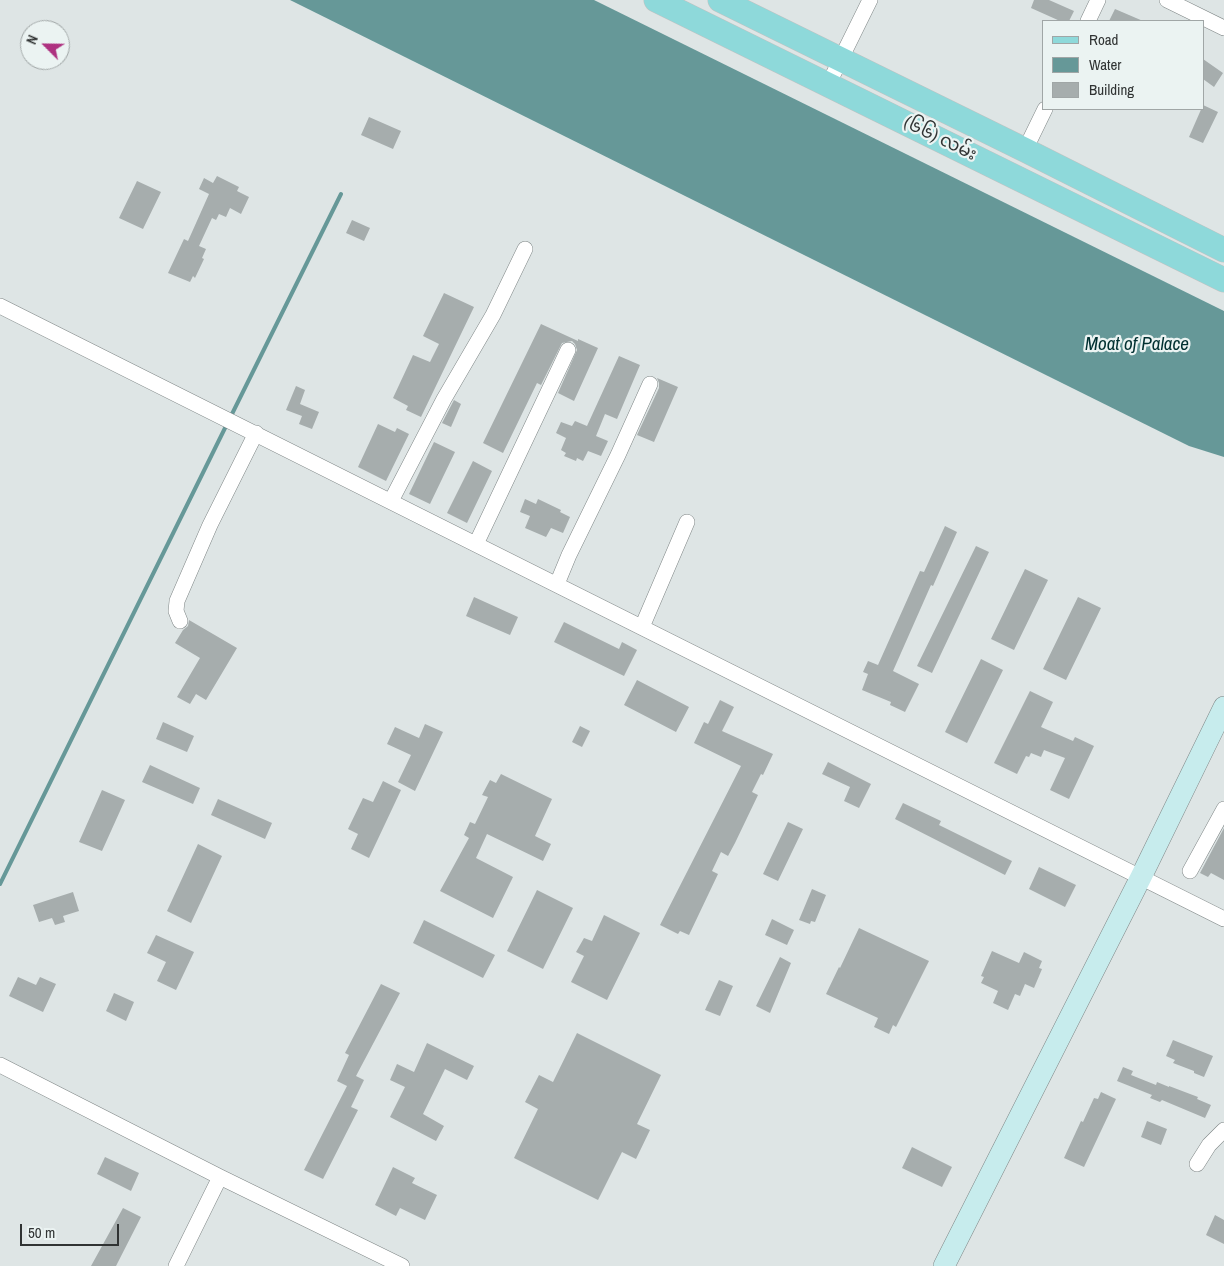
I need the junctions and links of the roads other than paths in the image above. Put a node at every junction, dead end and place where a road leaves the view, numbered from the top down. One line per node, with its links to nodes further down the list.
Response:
1 (656, 0): 9 (main road, (၆၆) လမ်း)
2 (720, 0): 8 (main road, (၆၆) လမ်း)
3 (870, 0): 8 (street)
4 (1098, 0): 6 (street)
5 (1166, 0): 7 (street)
6 (1088, 20)
7 (1224, 28)
8 (840, 59): 9 (street); 11 (main road, (၆၆) လမ်း)
9 (828, 85): 14 (main road, (၆၆) လမ်း)
10 (1045, 110): 11 (street)
11 (1026, 150): 13 (main road, (၆၆) လမ်း)
12 (525, 249): 19 (street)
13 (1224, 250)
14 (1224, 280)
15 (0, 306): 18 (street)
16 (568, 350): 21 (street)
17 (650, 384): 22 (street)
18 (256, 434): 19 (street); 23 (street)
19 (391, 501): 21 (street)
20 (687, 522): 24 (street)
21 (476, 544): 22 (street)
22 (557, 584): 24 (street)
23 (180, 621)
24 (642, 627): 28 (street)
25 (1224, 707): 28 (street)
26 (1223, 814): 27 (street)
27 (1190, 871)
28 (1141, 877): 29 (street); 36 (street)
29 (1224, 919)
30 (0, 1065): 33 (street)
31 (1224, 1130): 32 (street)
32 (1197, 1164)
33 (220, 1177): 34 (street); 35 (street)
34 (176, 1266)
35 (402, 1266)
36 (944, 1266)

